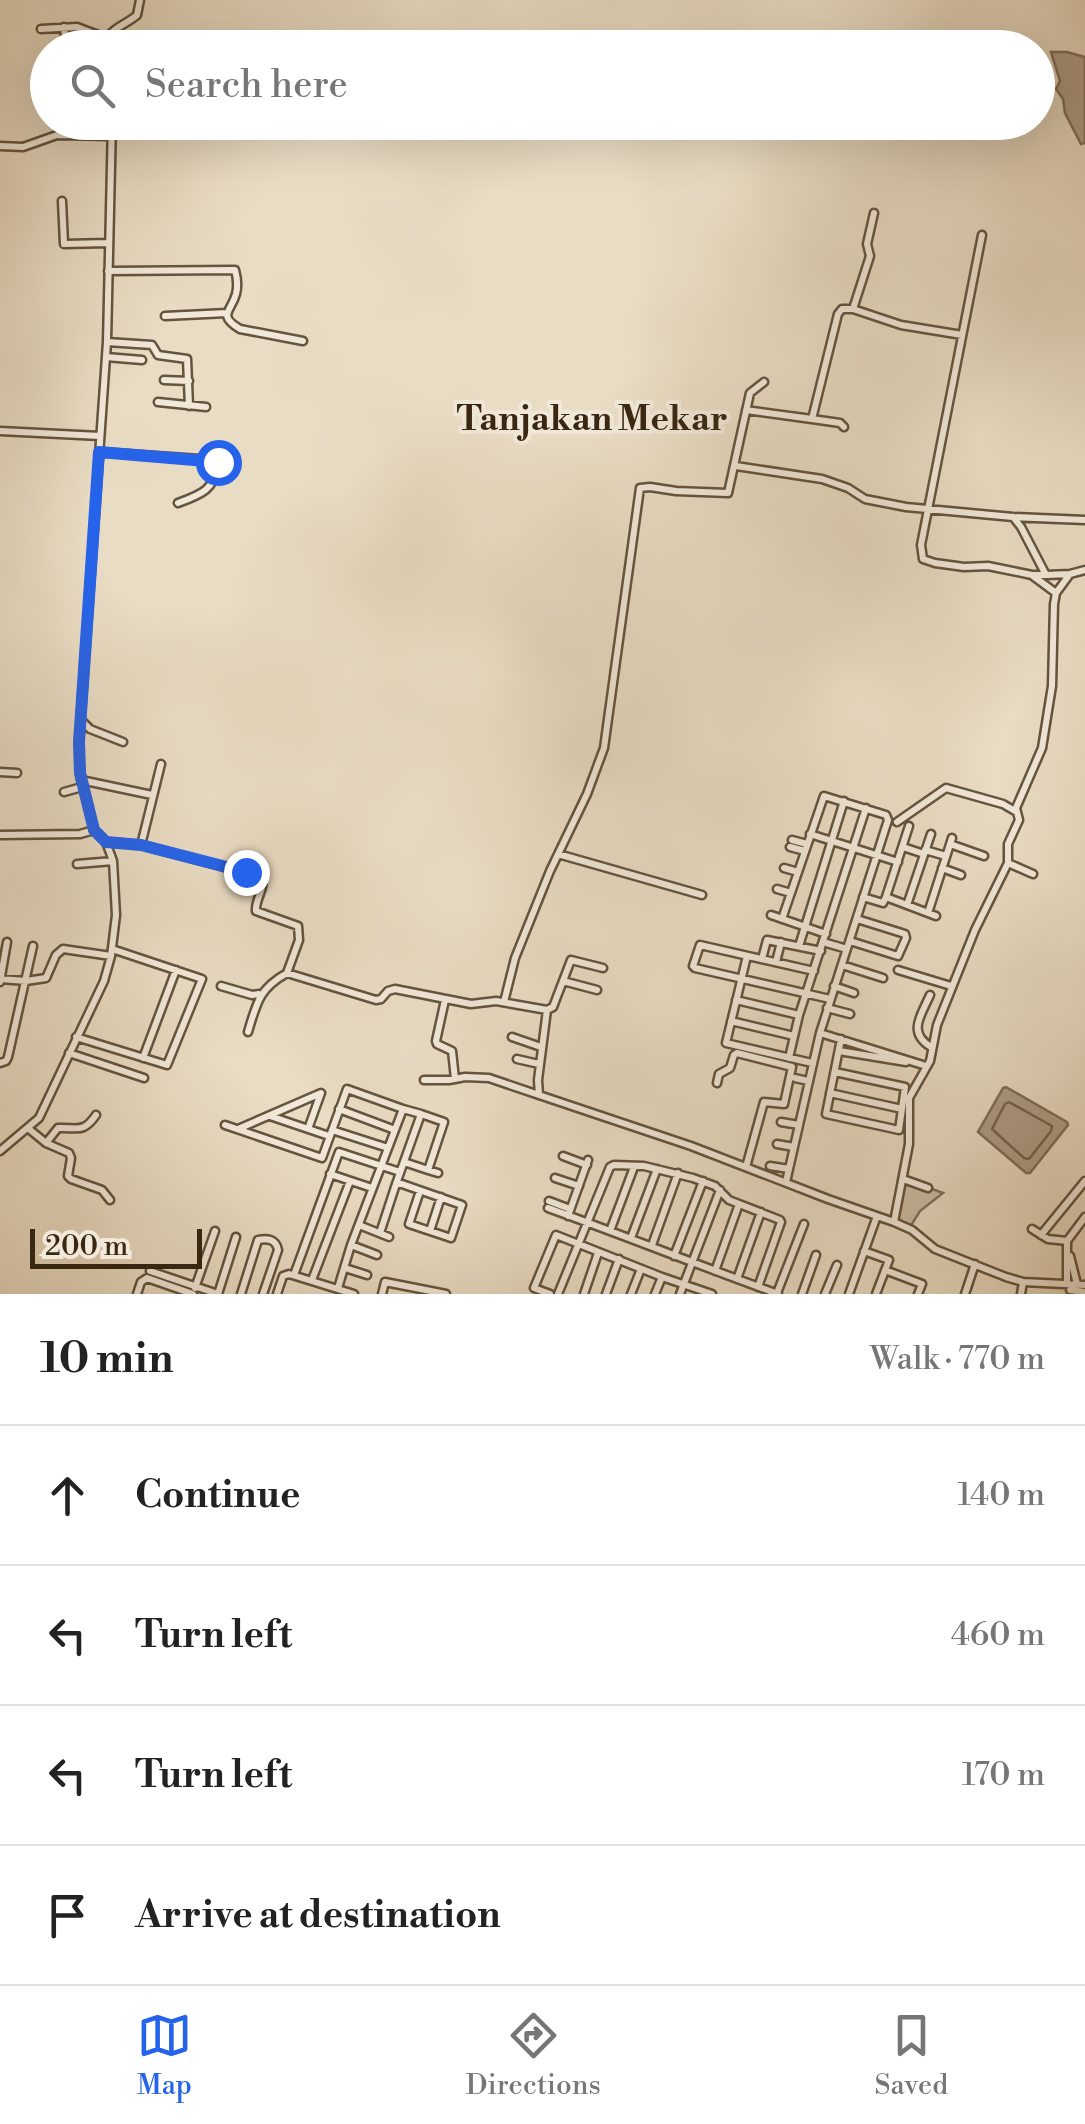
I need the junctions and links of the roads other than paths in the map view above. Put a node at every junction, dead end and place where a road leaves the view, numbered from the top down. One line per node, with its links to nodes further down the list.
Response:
1 (140, 0): 5 (street)
2 (64, 28): 3 (street); 4 (street)
3 (41, 30)
4 (86, 30)
5 (115, 30)
6 (42, 140): 8 (street)
7 (112, 140): 12 (street)
8 (0, 146)
9 (62, 202): 12 (street)
10 (874, 213): 14 (street)
11 (982, 235): 17 (street)
12 (108, 243): 13 (street)
13 (108, 271): 15 (street); 18 (street)
14 (853, 308): 17 (street); 29 (street)
15 (227, 313): 16 (street); 19 (street)
16 (165, 316)
17 (962, 334): 36 (street)
18 (107, 342): 20 (street); 23 (street)
19 (303, 342)
20 (106, 357): 21 (street); 32 (street)
21 (142, 360)
22 (164, 380): 23 (street)
23 (189, 381): 26 (street)
24 (764, 382): 28 (street)
25 (158, 402): 26 (street)
26 (190, 406): 27 (street)
27 (206, 408)
28 (746, 410): 29 (street); 34 (street)
29 (812, 419): 30 (street)
30 (844, 427)
31 (0, 431): 32 (street)
32 (100, 436): 33 (street)
33 (99, 452): 35 (street); 44 (street)
34 (736, 466): 36 (street); 69 (street)
35 (178, 503)
36 (928, 508): 37 (street); 41 (street)
37 (1013, 517): 38 (street); 42 (street)
38 (1085, 520)
39 (1085, 570): 40 (street)
40 (1070, 574): 42 (street); 43 (street)
41 (1032, 575): 42 (street); 43 (street)
42 (1046, 575)
43 (1056, 593): 54 (street)
44 (81, 720): 45 (street); 49 (street)
45 (122, 742)
46 (161, 764): 51 (street)
47 (0, 772): 48 (street)
48 (17, 773)
49 (82, 784): 50 (street); 51 (street); 57 (street)
50 (64, 792)
51 (152, 795): 64 (street)
52 (844, 802): 53 (street); 58 (street); 61 (street)
53 (866, 808): 66 (street); 70 (street)
54 (1015, 811): 55 (street); 76 (street)
55 (897, 822)
56 (910, 826): 67 (street)
57 (94, 830): 60 (street); 62 (street)
58 (810, 834): 61 (street); 65 (street)
59 (931, 834): 68 (street)
60 (0, 835)
61 (832, 841): 66 (street); 91 (street)
62 (106, 842): 64 (street); 73 (street)
63 (791, 844): 65 (street)
64 (141, 845): 107 (street)
65 (806, 848): 79 (street)
66 (854, 848): 70 (street); 94 (street)
67 (903, 848): 68 (street); 74 (street)
68 (925, 852): 71 (street); 87 (street)
69 (558, 854): 84 (street); 123 (street)
70 (876, 855): 74 (street); 85 (street)
71 (946, 856): 72 (street); 78 (street)
72 (984, 856)
73 (113, 861): 75 (street); 98 (street)
74 (898, 862): 86 (street)
75 (77, 864)
76 (1008, 864): 80 (street); 115 (street)
77 (784, 868): 79 (street)
78 (942, 868): 81 (street); 87 (street)
79 (798, 872): 83 (street)
80 (1033, 874)
81 (961, 875)
82 (777, 889): 83 (street)
83 (791, 893): 89 (street)
84 (702, 894)
85 (864, 897): 86 (street); 90 (street)
86 (886, 897): 87 (street)
87 (907, 905)
88 (771, 915): 89 (street)
89 (782, 919): 91 (street)
90 (856, 919): 95 (street); 95 (street)
91 (804, 926): 94 (street); 97 (street)
92 (7, 942): 110 (street)
93 (781, 942): 97 (street); 100 (street); 101 (street)
94 (823, 942): 95 (street); 97 (street); 106 (street)
95 (849, 945): 102 (street)
96 (33, 946): 111 (street)
97 (799, 946)
98 (111, 953): 104 (street); 111 (street); 132 (street)
99 (747, 956): 100 (street); 108 (street); 108 (street)
100 (762, 960): 101 (street)
101 (776, 962): 106 (street)
102 (842, 965): 109 (street); 114 (street)
103 (602, 968): 112 (street)
104 (176, 970): 139 (street); 139 (street)
105 (898, 970): 115 (street)
106 (814, 971): 117 (street)
107 (287, 972): 119 (street); 121 (street)
108 (742, 978): 117 (street); 122 (street)
109 (882, 978)
110 (0, 981): 111 (street)
111 (26, 981): 143 (street)
112 (563, 981): 116 (street); 125 (street)
113 (221, 986): 119 (street)
114 (834, 986): 118 (street); 124 (street)
115 (952, 986): 136 (street)
116 (597, 990)
117 (806, 993): 124 (street); 126 (street)
118 (854, 993)
119 (259, 994): 129 (street)
120 (930, 995): 136 (street)
121 (445, 1000): 123 (street); 150 (street)
122 (736, 1000): 126 (street); 128 (street)
123 (504, 1002): 125 (street)
124 (828, 1004): 127 (street); 130 (street)
125 (547, 1010): 135 (street)
126 (800, 1014): 131 (street)
127 (850, 1014)
128 (730, 1021): 131 (street); 141 (street)
129 (248, 1032)
130 (820, 1033): 134 (street); 145 (street)
131 (794, 1036): 141 (street)
132 (76, 1037): 138 (street); 139 (street)
133 (512, 1037): 135 (street)
134 (841, 1039): 137 (street); 142 (street)
135 (541, 1046): 144 (street)
136 (931, 1046): 193 (street)
137 (839, 1051): 142 (street); 147 (street)
138 (68, 1052): 148 (street); 167 (street)
139 (143, 1058)
140 (517, 1058): 144 (street)
141 (789, 1058): 145 (street)
142 (911, 1062): 146 (street)
143 (0, 1063)
144 (540, 1064): 155 (street)
145 (812, 1064): 152 (street)
146 (923, 1066)
147 (834, 1072): 154 (street); 160 (street)
148 (144, 1078)
149 (795, 1078): 152 (street)
150 (455, 1079): 151 (street); 155 (street)
151 (424, 1080)
152 (808, 1081): 157 (street)
153 (717, 1083): 184 (street)
154 (830, 1093): 160 (street); 160 (street)
155 (539, 1095): 184 (street)
156 (788, 1101): 157 (street)
157 (803, 1104): 165 (street)
158 (339, 1109): 159 (street); 170 (street); 171 (street)
159 (403, 1109): 161 (street); 170 (street)
160 (902, 1109)
161 (421, 1114): 180 (street); 186 (street)
162 (96, 1116): 172 (street)
163 (269, 1116): 168 (street); 168 (street); 169 (street)
164 (781, 1122): 165 (street)
165 (798, 1125): 174 (street)
166 (226, 1126): 169 (street)
167 (29, 1129): 172 (street); 177 (street)
168 (308, 1129): 171 (street)
169 (237, 1130): 175 (street)
170 (395, 1130): 176 (street)
171 (331, 1133): 175 (street); 176 (street)
172 (46, 1142): 205 (street)
173 (776, 1144): 174 (street)
174 (794, 1147): 187 (street)
175 (326, 1148): 178 (street)
176 (388, 1148): 181 (street)
177 (0, 1150)
178 (338, 1152): 181 (street); 191 (street)
179 (562, 1156): 199 (street)
180 (404, 1162): 186 (street); 188 (street)
181 (382, 1166): 188 (street); 200 (street)
182 (634, 1166): 185 (street); 213 (street); 220 (street)
183 (770, 1166): 187 (street)
184 (746, 1168): 197 (street)
185 (656, 1169): 190 (street); 226 (street)
186 (428, 1170): 189 (street)
187 (789, 1170): 197 (street)
188 (400, 1172): 198 (street)
189 (438, 1173)
190 (678, 1173): 195 (street); 230 (street)
191 (330, 1174): 194 (street); 245 (street)
192 (555, 1178): 199 (street)
193 (903, 1179): 201 (street); 212 (street)
194 (350, 1181): 200 (street); 249 (street)
195 (703, 1181): 203 (street); 235 (street)
196 (1085, 1181): 223 (street)
197 (786, 1182): 210 (street)
198 (396, 1184): 202 (street); 221 (street)
199 (579, 1186): 208 (street)
200 (372, 1188): 215 (street)
201 (928, 1188)
202 (420, 1190): 204 (street); 219 (street)
203 (720, 1190): 206 (street); 237 (street)
204 (441, 1198): 219 (street); 219 (street)
205 (110, 1200)
206 (740, 1204): 209 (street); 244 (street)
207 (548, 1205): 208 (street)
208 (569, 1212): 213 (street)
209 (761, 1212): 248 (street); 252 (street)
210 (877, 1216): 212 (street); 231 (street)
211 (1085, 1217): 227 (street)
212 (894, 1222): 238 (street)
213 (588, 1224): 220 (street); 228 (street)
214 (804, 1224): 273 (street)
215 (359, 1225): 221 (street); 229 (street)
216 (1032, 1229): 223 (street)
217 (543, 1230): 222 (street)
218 (215, 1231): 255 (street)
219 (430, 1231)
220 (610, 1231): 226 (street)
221 (380, 1233): 225 (street)
222 (556, 1235): 228 (street); 265 (street)
223 (1042, 1235): 227 (street)
224 (236, 1237): 255 (street)
225 (389, 1237)
226 (631, 1238): 230 (street)
227 (1066, 1241): 253 (street)
228 (580, 1244): 232 (street); 266 (street)
229 (351, 1245): 233 (street); 240 (street)
230 (652, 1245): 235 (street)
231 (864, 1251): 242 (street); 276 (street)
232 (598, 1252): 236 (street); 267 (street)
233 (377, 1255)
234 (816, 1255): 274 (street)
235 (674, 1256): 237 (street)
236 (619, 1260): 241 (street); 268 (street)
237 (692, 1262): 244 (street); 251 (street)
238 (974, 1264): 250 (street); 278 (street)
239 (836, 1265): 275 (street)
240 (345, 1268): 246 (street); 254 (street)
241 (641, 1268): 247 (street); 269 (street)
242 (885, 1270): 257 (street); 277 (street)
243 (150, 1271): 255 (street)
244 (715, 1271): 248 (street)
245 (294, 1274): 249 (street); 261 (street)
246 (367, 1276)
247 (662, 1277): 251 (street); 270 (street)
248 (737, 1279): 252 (street)
249 (312, 1280): 254 (street)
250 (1023, 1282): 253 (street); 279 (street)
251 (684, 1284): 256 (street); 271 (street)
252 (758, 1287): 273 (street)
253 (1077, 1287)
254 (338, 1288): 262 (street)
255 (194, 1292): 258 (street)
256 (703, 1292): 272 (street)
257 (879, 1293)
258 (137, 1294)
259 (241, 1294): 260 (street)
260 (263, 1294)
261 (278, 1294)
262 (354, 1294)
263 (382, 1294): 264 (street)
264 (446, 1294)
265 (550, 1294)
266 (558, 1294)
267 (584, 1294)
268 (606, 1294)
269 (631, 1294)
270 (655, 1294)
271 (680, 1294)
272 (712, 1294)
273 (778, 1294)
274 (802, 1294)
275 (826, 1294)
276 (850, 1294)
277 (918, 1294)
278 (966, 1294)
279 (1020, 1294)

